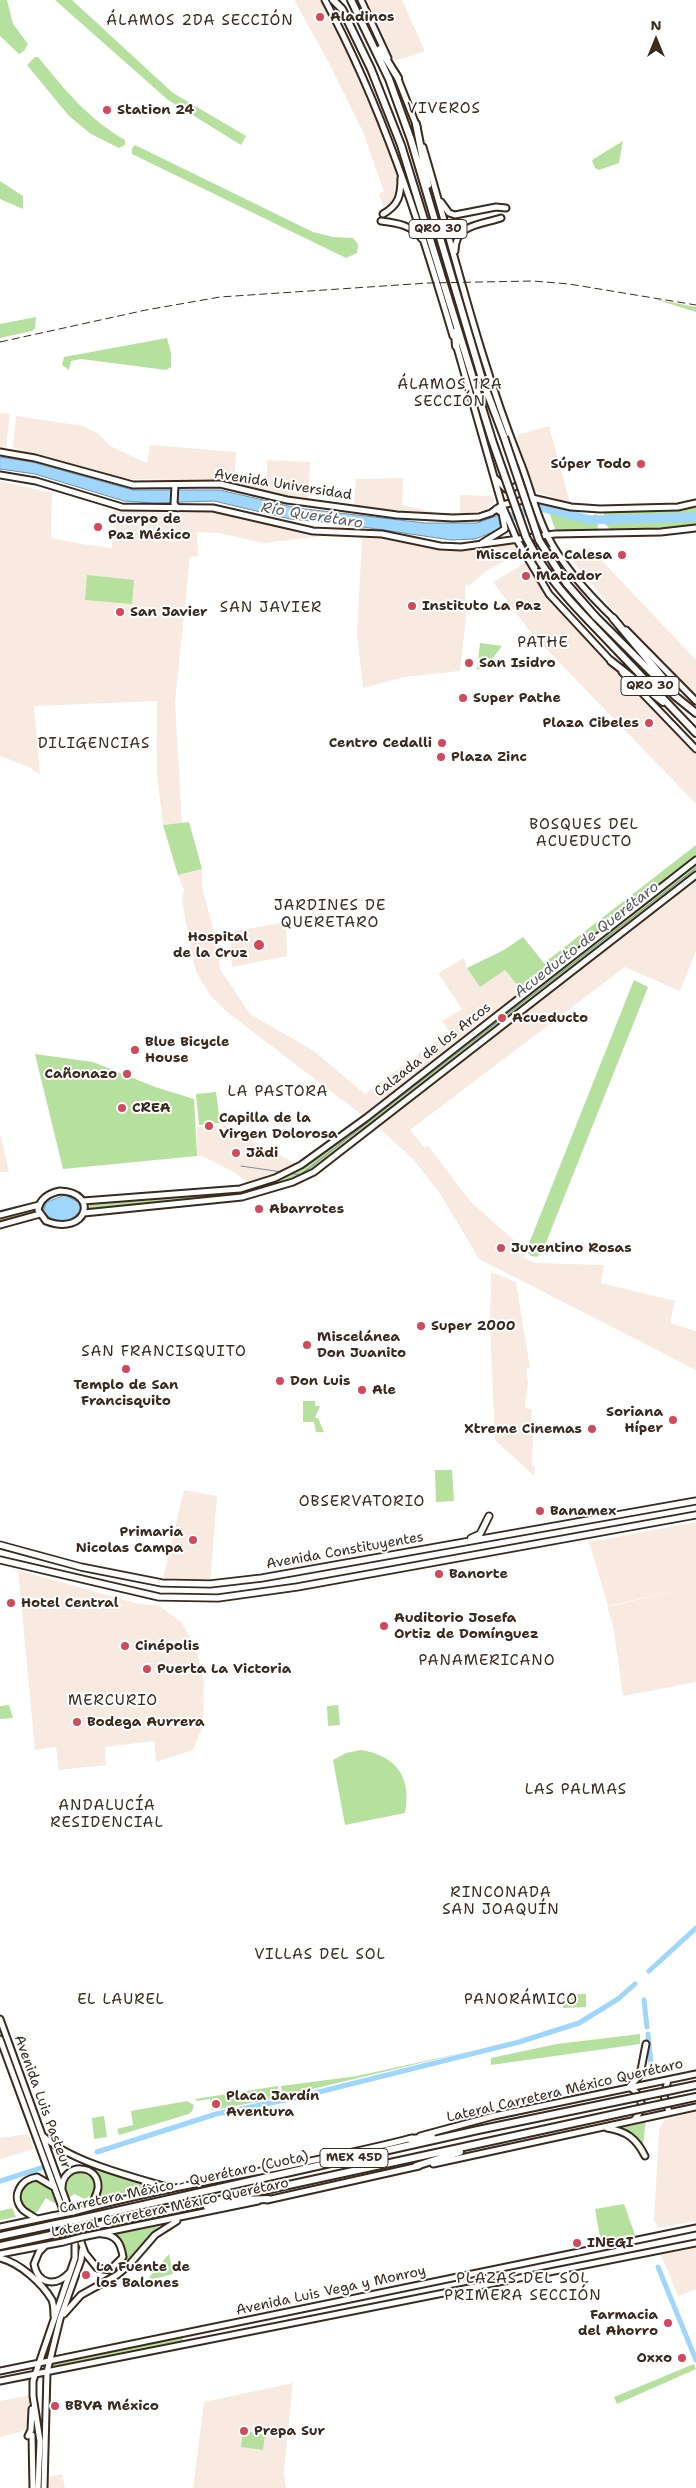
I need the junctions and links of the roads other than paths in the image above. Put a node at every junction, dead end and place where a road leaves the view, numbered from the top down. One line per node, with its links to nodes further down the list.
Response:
1 (325, 0): 10 (main road)
2 (333, 0): 6 (highway)
3 (338, 0): 6 (main road, QRO 30)
4 (361, 0): 8 (main road)
5 (352, 2): 7 (highway, QRO 30)
6 (342, 9): 19 (highway, QRO 30)
7 (371, 38): 8 (highway); 11 (highway, QRO 30)
8 (398, 78): 9 (main road)
9 (416, 124): 11 (highway); 12 (main road)
10 (401, 172): 14 (main road); 17 (main road)
11 (428, 196): 39 (highway, QRO 30, bridge)
12 (438, 196): 13 (main road); 18 (main road)
13 (506, 208)
14 (383, 214)
15 (501, 218): 18 (main road)
16 (381, 221): 17 (main road)
17 (425, 242): 20 (main road)
18 (457, 264): 22 (main road)
19 (451, 306): 20 (highway); 41 (highway, QRO 30, bridge)
20 (456, 346): 24 (main road)
21 (0, 452): 25 (main road, Avenida Universidad)
22 (520, 460): 24 (main road); 26 (main road)
23 (0, 475): 29 (main road)
24 (493, 475): 28 (main road)
25 (175, 488): 29 (main road); 30 (main road, Avenida Universidad)
26 (532, 498): 27 (main road); 28 (main road); 32 (main road)
27 (696, 504)
28 (502, 505): 30 (main road, Avenida Universidad); 33 (main road)
29 (178, 508): 34 (main road)
30 (496, 509): 34 (main road)
31 (696, 528): 32 (main road)
32 (547, 535): 33 (main road); 35 (main road)
33 (517, 540): 34 (main road); 36 (main road)
34 (478, 545)
35 (560, 557): 36 (main road); 37 (main road)
36 (537, 574): 38 (main road)
37 (613, 618): 39 (highway); 40 (main road)
38 (611, 661): 41 (highway); 44 (main road)
39 (675, 696): 42 (highway, QRO 30)
40 (696, 702)
41 (673, 709): 43 (highway, QRO 30)
42 (696, 713)
43 (696, 733)
44 (696, 749)
45 (695, 862): 47 (main road, Calzada de los Arcos)
46 (696, 875): 48 (main road, Calzada de los Arcos)
47 (635, 908): 48 (main road); 49 (main road, Calzada de los Arcos)
48 (642, 917): 50 (main road, Calzada de los Arcos)
49 (363, 1120): 50 (main road); 51 (main road, Calzada de los Arcos)
50 (375, 1124): 53 (main road, Calzada de los Arcos)
51 (83, 1201): 52 (main road); 53 (main road)
52 (39, 1205): 54 (main road); 55 (main road)
53 (84, 1213): 54 (main road)
54 (40, 1214): 56 (main road)
55 (0, 1215)
56 (0, 1225)
57 (696, 1501): 60 (main road, Avenida Constituyentes)
58 (696, 1515): 62 (main road, Avenida Constituyentes)
59 (489, 1516): 60 (main road)
60 (462, 1542): 61 (main road, Avenida Constituyentes)
61 (0, 1545)
62 (0, 1560)
63 (0, 2019): 77 (main road, Avenida Luis Pasteur)
64 (0, 2039): 82 (main road, Avenida Luis Pasteur)
65 (646, 2044): 70 (main road)
66 (696, 2074): 67 (main road, Lateral Carretera México Querétaro)
67 (668, 2080): 69 (main road, Lateral Carretera México Querétaro); 73 (main road)
68 (696, 2085): 76 (highway, Carretera México - Querétaro (Cuota) / MEX 45D, bridge)
69 (631, 2088): 70 (main road, Lateral Carretera México Querétaro); 74 (main road)
70 (623, 2090): 78 (main road, Lateral Carretera México Querétaro)
71 (696, 2097): 79 (highway, Carretera México - Querétaro (Cuota) / MEX 45D, bridge)
72 (696, 2107): 73 (main road, Lateral Carretera México Querétaro)
73 (669, 2112): 74 (main road, Lateral Carretera México Querétaro)
74 (634, 2120): 75 (main road, Lateral Carretera México Querétaro)
75 (604, 2128): 80 (main road); 81 (main road, Lateral Carretera México Querétaro)
76 (478, 2130): 78 (highway); 93 (highway, Carretera México - Querétaro (Cuota) / MEX 45D, bridge)
77 (41, 2135): 83 (main road); 84 (main road, Avenida Luis Pasteur)
78 (410, 2139): 83 (main road, Lateral Carretera México Querétaro)
79 (489, 2142): 81 (highway); 87 (highway, Carretera México - Querétaro (Cuota) / MEX 45D)
80 (645, 2156)
81 (416, 2166): 85 (main road, Lateral Carretera México Querétaro)
82 (54, 2187): 89 (main road); 100 (main road, Avenida Luis Pasteur)
83 (170, 2188): 86 (main road, Lateral Carretera México Querétaro)
84 (62, 2193): 86 (main road); 97 (main road, Avenida Luis Pasteur)
85 (268, 2199): 87 (highway); 88 (main road, Lateral Carretera México Querétaro)
86 (90, 2207): 89 (main road, Lateral Carretera México Querétaro, bridge)
87 (178, 2209): 95 (highway, Carretera México - Querétaro (Cuota) / MEX 45D, bridge)
88 (183, 2218): 92 (main road, Lateral Carretera México Querétaro); 102 (main road)
89 (37, 2219): 90 (main road, Lateral Carretera México Querétaro)
90 (0, 2227)
91 (696, 2228): 101 (main road, Avenida Luis Vega y Monroy)
92 (94, 2234): 96 (main road, Lateral Carretera México Querétaro, bridge); 97 (main road, Avenida Luis Pasteur)
93 (0, 2236)
94 (696, 2243): 103 (main road, Avenida Luis Vega y Monroy)
95 (0, 2246)
96 (45, 2246): 98 (main road, Lateral Carretera México Querétaro); 100 (main road)
97 (82, 2247): 102 (main road)
98 (0, 2254)
99 (0, 2258): 102 (main road)
100 (72, 2271): 102 (main road, Avenida Luis Pasteur)
101 (265, 2316): 103 (main road); 104 (main road, Avenida Luis Vega y Monroy)
102 (57, 2319): 106 (main road); 107 (main road)
103 (268, 2328): 105 (main road, Avenida Luis Vega y Monroy)
104 (185, 2333): 105 (main road); 106 (main road, Avenida Luis Vega y Monroy)
105 (188, 2344): 109 (main road, Avenida Luis Vega y Monroy)
106 (50, 2360): 107 (main road, Avenida Luis Vega y Monroy); 109 (main road)
107 (39, 2363): 108 (main road, Avenida Luis Vega y Monroy); 110 (main road)
108 (0, 2371)
109 (47, 2372): 110 (main road, Avenida Luis Vega y Monroy); 115 (main road)
110 (35, 2374): 111 (main road, Avenida Luis Vega y Monroy); 112 (main road)
111 (0, 2381)
112 (33, 2396): 113 (main road); 114 (main road)
113 (33, 2488)
114 (38, 2488)
115 (44, 2488)

